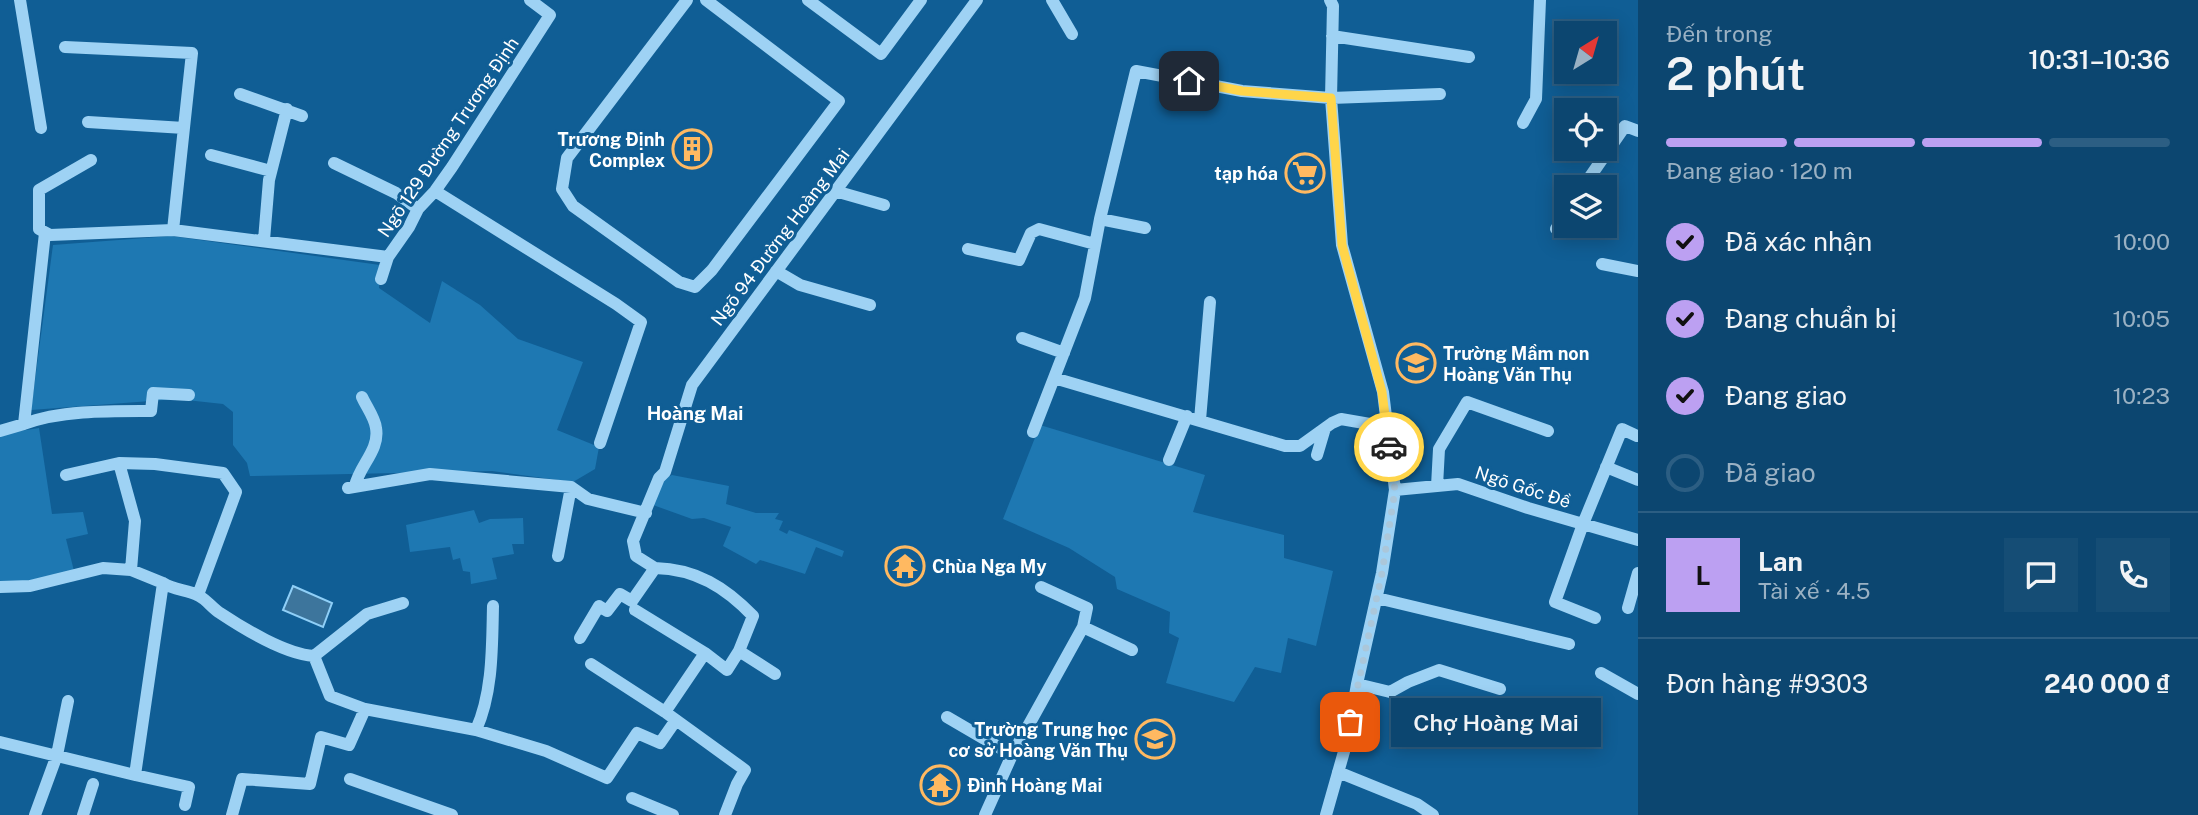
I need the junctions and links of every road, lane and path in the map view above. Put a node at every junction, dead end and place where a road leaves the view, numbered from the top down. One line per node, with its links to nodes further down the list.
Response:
1 (20, 0): 22 (street)
2 (530, 0): 30 (street, Ngõ 129 Đường Trương Định)
3 (687, 0): 4 (street)
4 (706, 0)
5 (808, 0): 10 (street)
6 (977, 0): 31 (street, Ngõ 94 Đường Hoàng Mai)
7 (1052, 0): 11 (street)
8 (1539, 0): 21 (street)
9 (1333, 2): 12 (street)
10 (914, 3)
11 (1072, 34)
12 (1332, 36): 14 (street); 17 (street)
13 (65, 47): 23 (street)
14 (1469, 57)
15 (240, 94): 18 (street)
16 (1440, 94): 17 (street)
17 (1331, 98): 34 (street); 56 (street)
18 (287, 109): 19 (street); 28 (street)
19 (302, 116)
20 (88, 122): 23 (street)
21 (1523, 123)
22 (41, 128)
23 (184, 128): 36 (street)
24 (1638, 131): 29 (street)
25 (211, 155): 28 (street)
26 (91, 160): 37 (street)
27 (334, 163): 33 (street)
28 (271, 171): 38 (street)
29 (1591, 175)
30 (435, 191): 33 (street, Ngõ 129 Đường Trương Định); 62 (street)
31 (835, 191): 32 (street); 43 (street, Ngõ 94 Đường Hoàng Mai)
32 (884, 205)
33 (418, 209): 41 (street, Ngõ 129 Đường Trương Định)
34 (1100, 219): 35 (street); 39 (street)
35 (1145, 228)
36 (173, 230): 37 (street, Ngõ 129 Đường Trương Định); 38 (street, Ngõ 129 Đường Trương Định)
37 (45, 233): 55 (street)
38 (264, 240): 41 (street, Ngõ 129 Đường Trương Định)
39 (1096, 244): 40 (street); 49 (street)
40 (968, 249)
41 (388, 257): 45 (street)
42 (1602, 264): 44 (street)
43 (776, 271): 47 (street); 72 (street, Ngõ 94 Đường Hoàng Mai)
44 (1638, 271)
45 (381, 279)
46 (1210, 302): 54 (street)
47 (870, 304)
48 (1022, 338): 49 (street)
49 (1064, 353): 50 (street)
50 (1054, 378): 53 (street); 60 (street)
51 (189, 395): 55 (street)
52 (362, 397): 70 (street)
53 (1187, 416): 54 (street); 64 (street)
54 (1200, 420): 57 (street)
55 (24, 424): 59 (street)
56 (1387, 427): 57 (street); 71 (street)
57 (1325, 428): 63 (street)
58 (1548, 431): 69 (street)
59 (0, 432)
60 (1033, 432)
61 (1637, 436): 66 (street)
62 (600, 443)
63 (1317, 455)
64 (1169, 460)
65 (120, 463): 67 (street); 77 (street); 82 (street)
66 (1606, 467): 68 (street); 73 (street)
67 (66, 475)
68 (1638, 480)
69 (1437, 486): 71 (street, Ngõ Gốc Đề); 73 (street, Ngõ Gốc Đề)
70 (571, 487): 72 (street); 75 (street)
71 (1395, 490): 83 (street)
72 (646, 513): 76 (street, Ngõ 94 Đường Hoàng Mai)
73 (1583, 524): 74 (street, Ngõ Gốc Đề); 88 (street)
74 (1638, 540)
75 (558, 556)
76 (655, 568): 90 (street); 93 (street)
77 (131, 570): 79 (street); 80 (street)
78 (1638, 573): 86 (street)
79 (163, 583): 82 (street); 111 (street)
80 (0, 587)
81 (1041, 587): 89 (street)
82 (198, 595): 95 (street)
83 (1377, 598): 91 (street); 99 (street)
84 (403, 603): 95 (street)
85 (493, 606): 106 (street)
86 (1628, 608)
87 (635, 610): 94 (street)
88 (1595, 618)
89 (1083, 627): 92 (street); 109 (street)
90 (580, 638)
91 (1569, 645)
92 (1132, 650)
93 (739, 651): 94 (street); 97 (street)
94 (705, 653): 104 (street)
95 (314, 656): 103 (street)
96 (591, 664): 104 (street)
97 (775, 674)
98 (1601, 674): 101 (street)
99 (1357, 684): 100 (street); 110 (street)
100 (1500, 689)
101 (1638, 694)
102 (68, 701): 108 (street)
103 (365, 709): 106 (street); 118 (street)
104 (671, 716): 106 (street); 121 (street)
105 (947, 717): 109 (street)
106 (477, 730)
107 (0, 742): 108 (street)
108 (57, 755): 111 (street); 116 (street)
109 (1012, 755): 122 (street)
110 (1338, 772): 123 (street); 124 (street)
111 (135, 775): 115 (street)
112 (350, 779): 119 (street)
113 (93, 784): 117 (street)
114 (632, 798): 120 (street)
115 (185, 805)
116 (35, 815)
117 (83, 815)
118 (232, 815)
119 (452, 815)
120 (673, 815)
121 (725, 815)
122 (985, 815)
123 (1325, 815)
124 (1433, 815)

